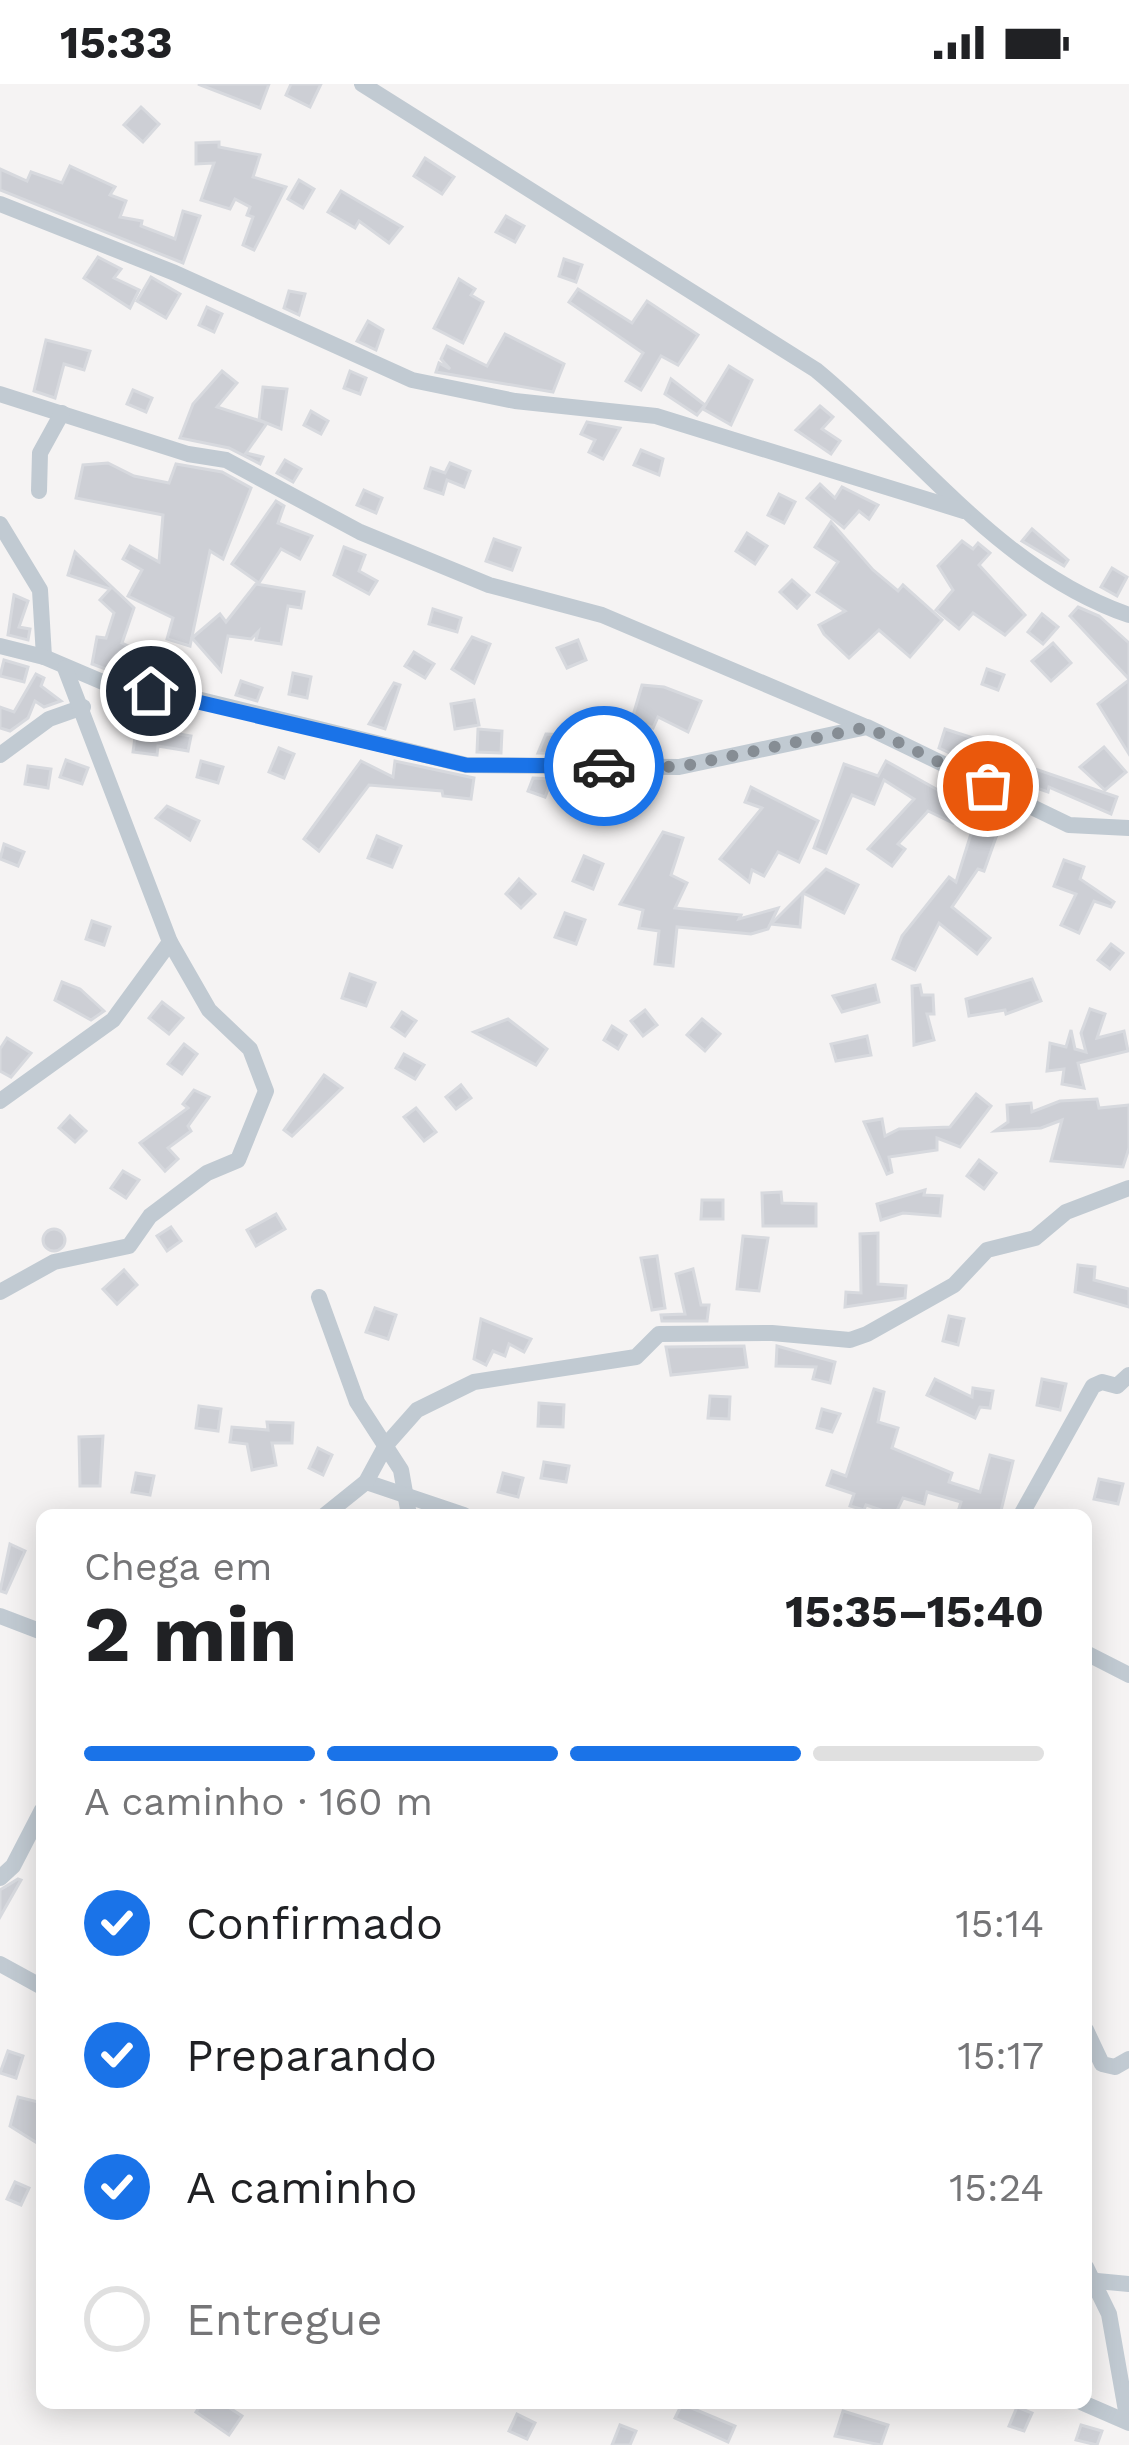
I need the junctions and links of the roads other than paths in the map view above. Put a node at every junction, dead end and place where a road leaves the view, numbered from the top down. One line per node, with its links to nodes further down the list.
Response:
1 (362, 84): 6 (street)
2 (0, 204): 6 (street)
3 (0, 394): 4 (street)
4 (62, 413): 5 (street); 13 (street)
5 (39, 491)
6 (964, 511): 8 (street)
7 (0, 524): 10 (street)
8 (1129, 615)
9 (0, 646): 10 (street)
10 (44, 657): 11 (street)
11 (65, 668): 12 (street); 13 (street)
12 (83, 707): 14 (street); 16 (street)
13 (867, 727): 15 (street)
14 (0, 755)
15 (1129, 828)
16 (170, 942): 17 (street); 19 (street)
17 (0, 1101)
18 (1129, 1188): 22 (street)
19 (0, 1292)
20 (319, 1297): 22 (street)
21 (1129, 1375): 28 (street)
22 (386, 1445): 23 (street); 24 (street)
23 (366, 1482): 24 (street); 25 (street)
24 (409, 1495): 26 (street); 27 (street)
25 (333, 1509)
26 (409, 1509)
27 (448, 1509)
28 (1024, 1509)
29 (0, 1616): 30 (street)
30 (36, 1630)
31 (1092, 1656): 32 (street)
32 (1129, 1675)
33 (36, 1822): 34 (street)
34 (0, 1878)
35 (0, 1964): 36 (street)
36 (36, 1984)
37 (1092, 2043): 38 (street)
38 (1129, 2059)
39 (1092, 2274): 40 (street); 41 (street)
40 (1129, 2284)
41 (1123, 2350): 43 (street)
42 (1092, 2407): 43 (street)
43 (1128, 2423)

